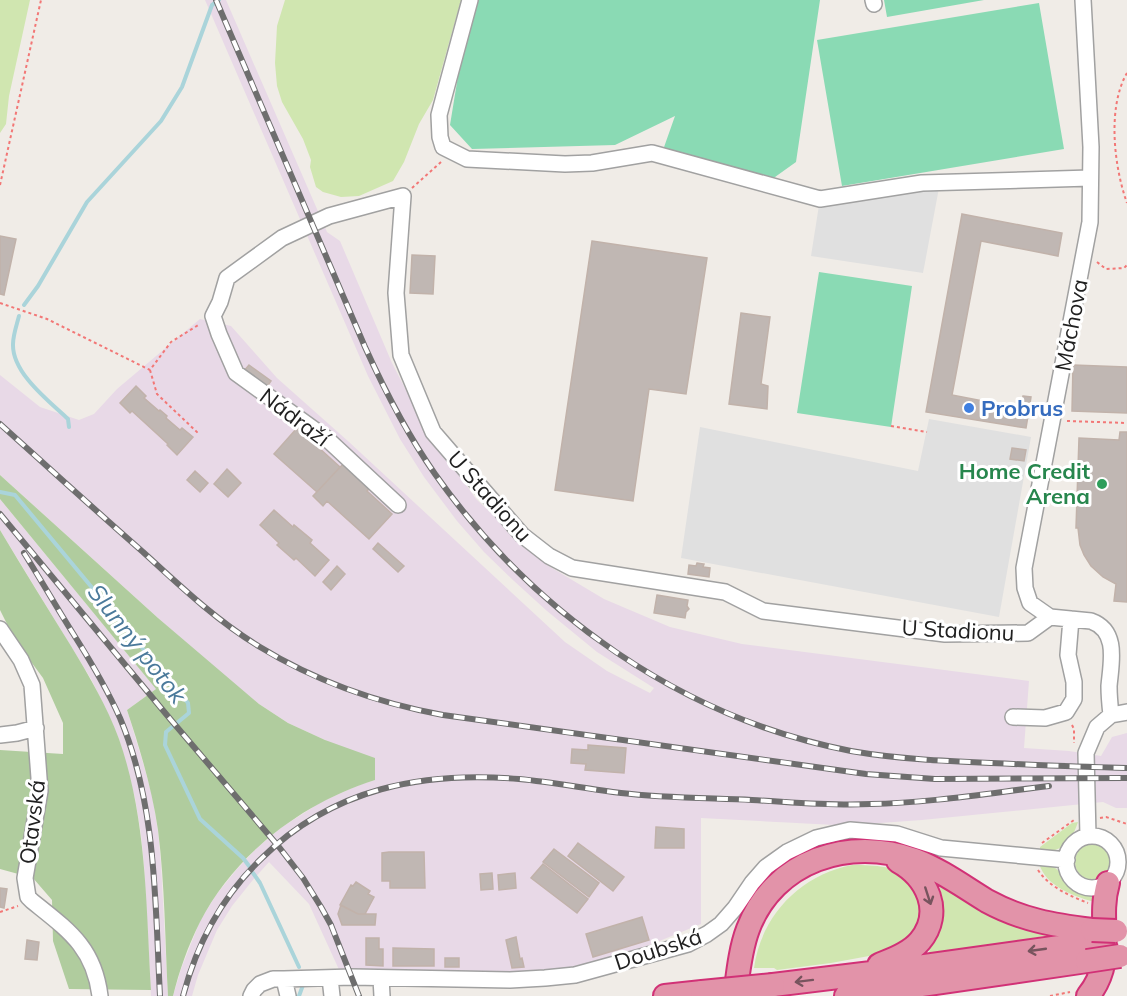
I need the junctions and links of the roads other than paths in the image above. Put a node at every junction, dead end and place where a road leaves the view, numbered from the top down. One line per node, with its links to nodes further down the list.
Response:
1 (470, 0): 3 (street)
2 (1083, 0): 3 (street, Máchova)
3 (1090, 178): 6 (street, Máchova)
4 (213, 316): 5 (street, Nádraží); 6 (street, U Stadionu)
5 (398, 505)
6 (1050, 617): 7 (street)
7 (1071, 619): 10 (street); 11 (street)
8 (0, 629): 12 (street, Otavská)
9 (1127, 712): 10 (street)
10 (1111, 715): 14 (street)
11 (1013, 717)
12 (36, 728): 13 (street); 25 (street, Otavská)
13 (0, 735)
14 (1088, 836): 16 (street); 17 (street)
15 (868, 850): 20 (highway); 24 (highway, one-way to 24); 31 (highway)
16 (1122, 853): 18 (street)
17 (1067, 860): 18 (street); 22 (street, Doubská)
18 (1108, 883): 33 (highway)
19 (1122, 942): 20 (highway)
20 (1091, 944): 24 (highway); 32 (highway)
21 (330, 978): 22 (street, Doubská); 23 (street, Doubská); 28 (street)
22 (381, 978): 29 (street)
23 (284, 979): 26 (street, Doubská); 27 (street)
24 (841, 987): 30 (highway, one-way to 30, bridge)
25 (100, 996)
26 (251, 996)
27 (288, 996)
28 (333, 996)
29 (382, 996)
30 (665, 996)
31 (737, 996)
32 (950, 996)
33 (1088, 996)

